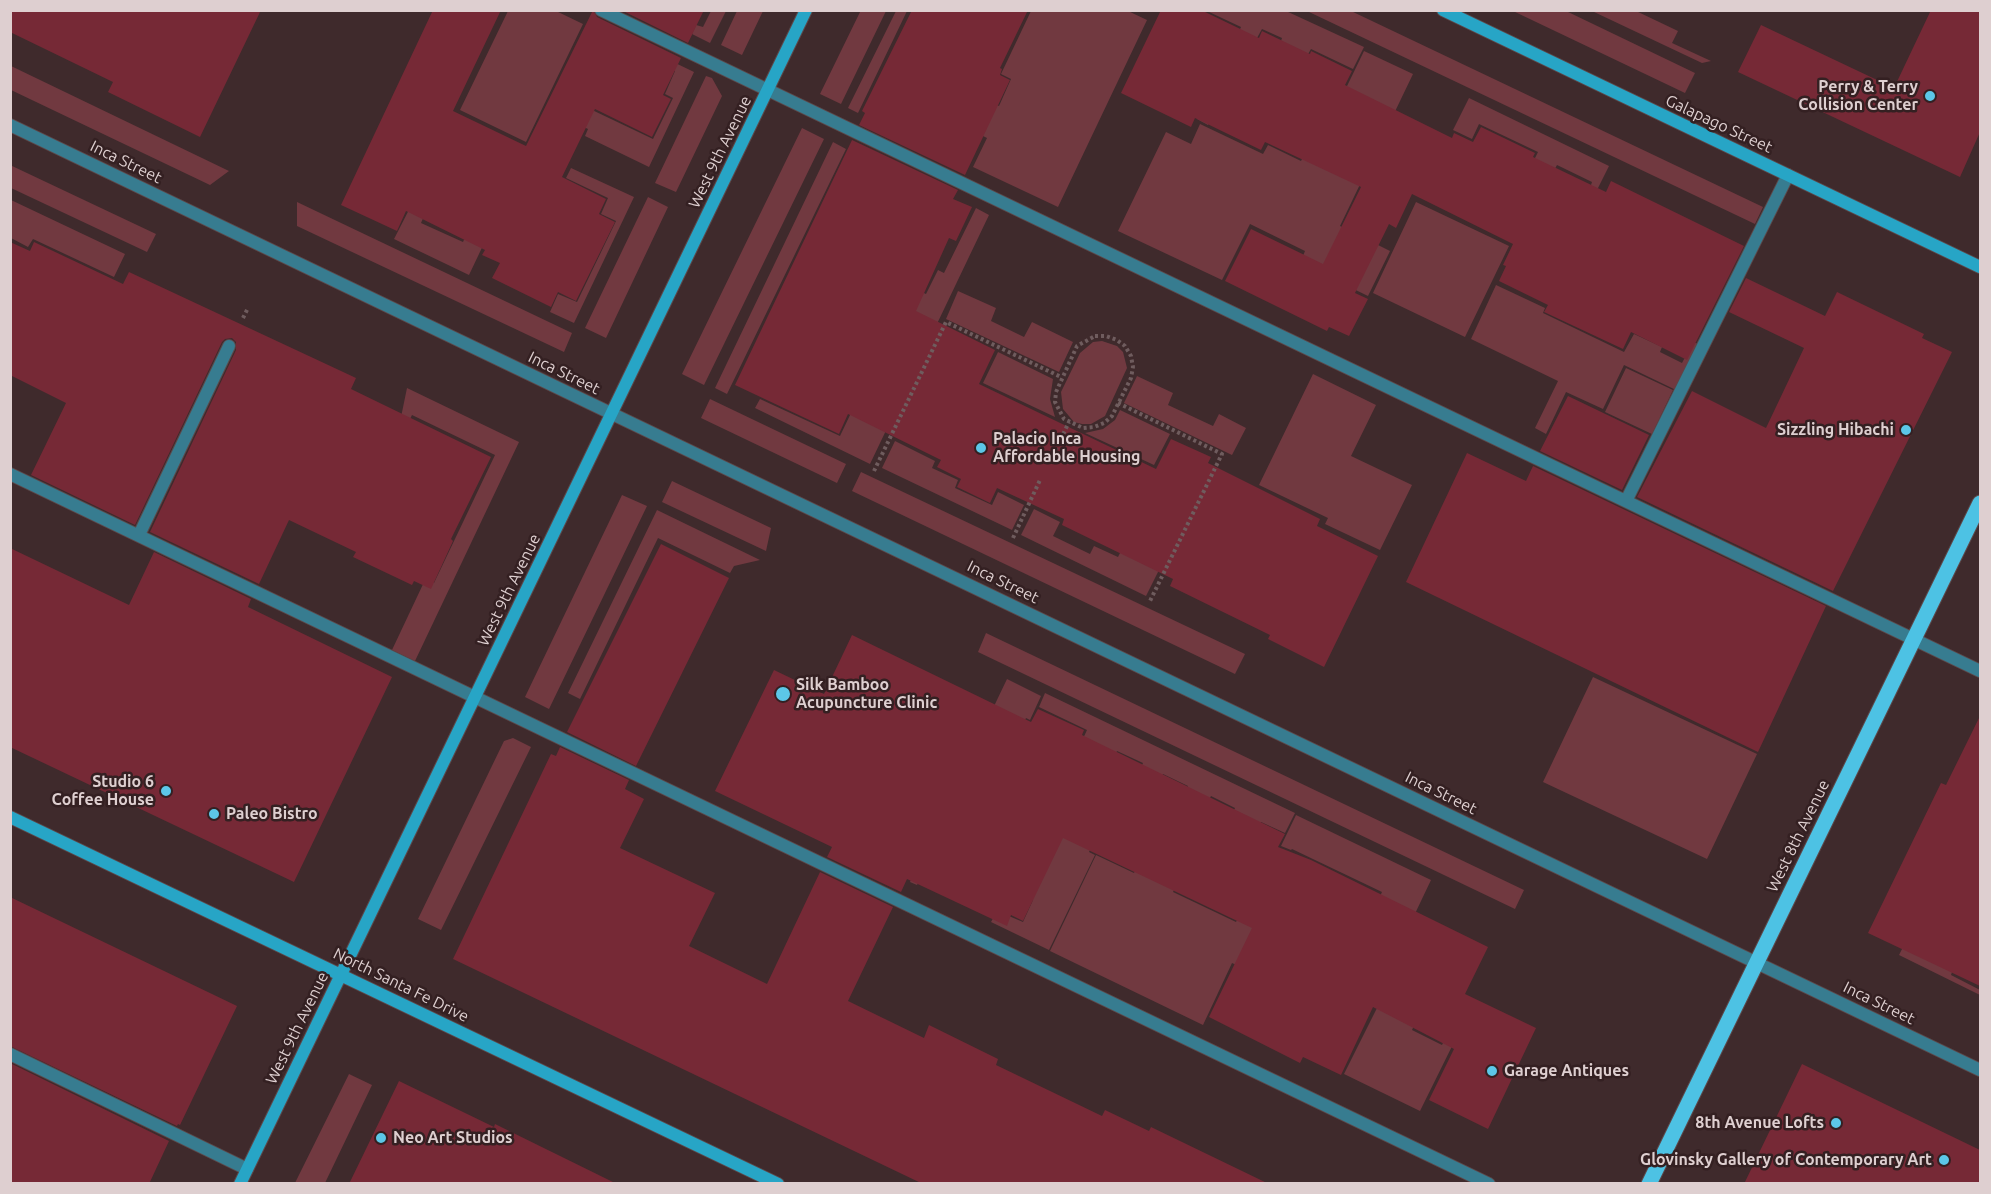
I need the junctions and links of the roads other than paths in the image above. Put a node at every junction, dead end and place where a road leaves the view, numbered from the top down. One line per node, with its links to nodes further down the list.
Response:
1 (601, 10): 4 (street)
2 (806, 10): 4 (street, West 9th Avenue)
3 (1443, 10): 6 (street, Galapago Street)
4 (768, 90): 9 (street, West 9th Avenue); 11 (street)
5 (10, 125): 9 (street, Inca Street)
6 (1788, 175): 7 (street, Galapago Street); 11 (street)
7 (1980, 267)
8 (229, 346): 13 (street)
9 (612, 413): 16 (street, West 9th Avenue); 18 (street, Inca Street)
10 (10, 474): 13 (street)
11 (1626, 501): 14 (street)
12 (1980, 503): 14 (main road, West 8th Avenue)
13 (140, 535): 16 (street)
14 (1914, 640): 15 (street); 18 (main road, West 8th Avenue)
15 (1980, 671)
16 (476, 696): 19 (street, West 9th Avenue); 25 (street)
17 (10, 817): 19 (street, North Santa Fe Drive)
18 (1756, 963): 21 (street, Inca Street); 26 (main road, West 8th Avenue)
19 (342, 975): 22 (street, West 9th Avenue); 24 (street, North Santa Fe Drive)
20 (10, 1054): 22 (street)
21 (1980, 1070)
22 (247, 1169): 23 (street, West 9th Avenue)
23 (240, 1184)
24 (778, 1184)
25 (1489, 1184)
26 (1649, 1184)

